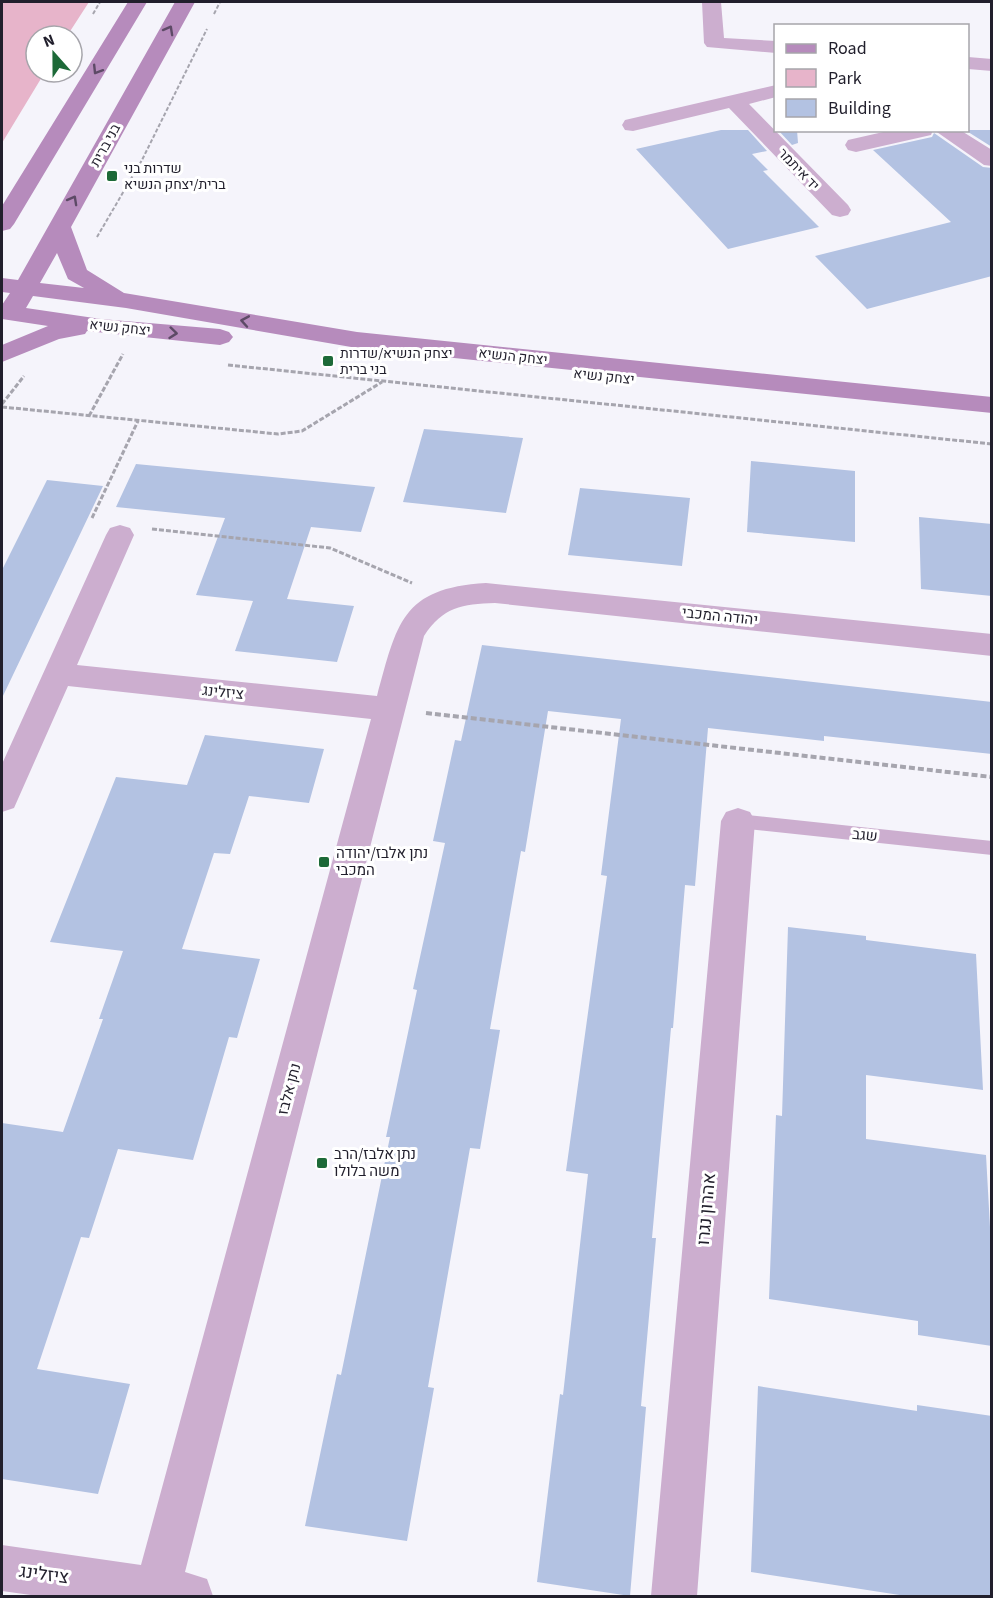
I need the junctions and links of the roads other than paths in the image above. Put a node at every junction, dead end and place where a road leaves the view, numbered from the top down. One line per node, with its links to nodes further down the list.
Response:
1 (137, 2): 15 (main road, one-way to 15)
2 (185, 2): 16 (main road, בני ברית, one-way to 2)
3 (711, 2): 4 (street)
4 (774, 47)
5 (969, 63): 6 (street)
6 (992, 65)
7 (774, 92): 8 (street)
8 (734, 101): 9 (street); 14 (street, יד איתמר)
9 (633, 125)
10 (914, 132): 12 (street)
11 (947, 132): 13 (street)
12 (856, 145)
13 (992, 160)
14 (840, 210)
15 (2, 224)
16 (59, 225): 17 (main road, בני ברית); 18 (main road)
17 (13, 287): 18 (main road, יצחק הנשיא); 19 (main road, בני ברית)
18 (126, 301): 22 (main road, יצחק הנשיא, one-way to 18)
19 (4, 318): 20 (main road, יצחק נשיא)
20 (101, 326): 21 (main road); 23 (main road, יצחק נשיא, one-way to 23)
21 (2, 354)
22 (992, 405)
23 (992, 416)
24 (120, 535): 27 (street)
25 (449, 599): 26 (street, יהודה המכבי); 28 (street, נתן אלבז)
26 (992, 645)
27 (58, 674): 28 (street, ציזלינג); 29 (street)
28 (389, 709): 33 (street, נתן אלבז)
29 (2, 799)
30 (738, 821): 31 (lane, שגב); 34 (street, אהרון נגרו)
31 (992, 848)
32 (2, 1568): 33 (street, ציזלינג)
33 (168, 1595)
34 (674, 1596)

